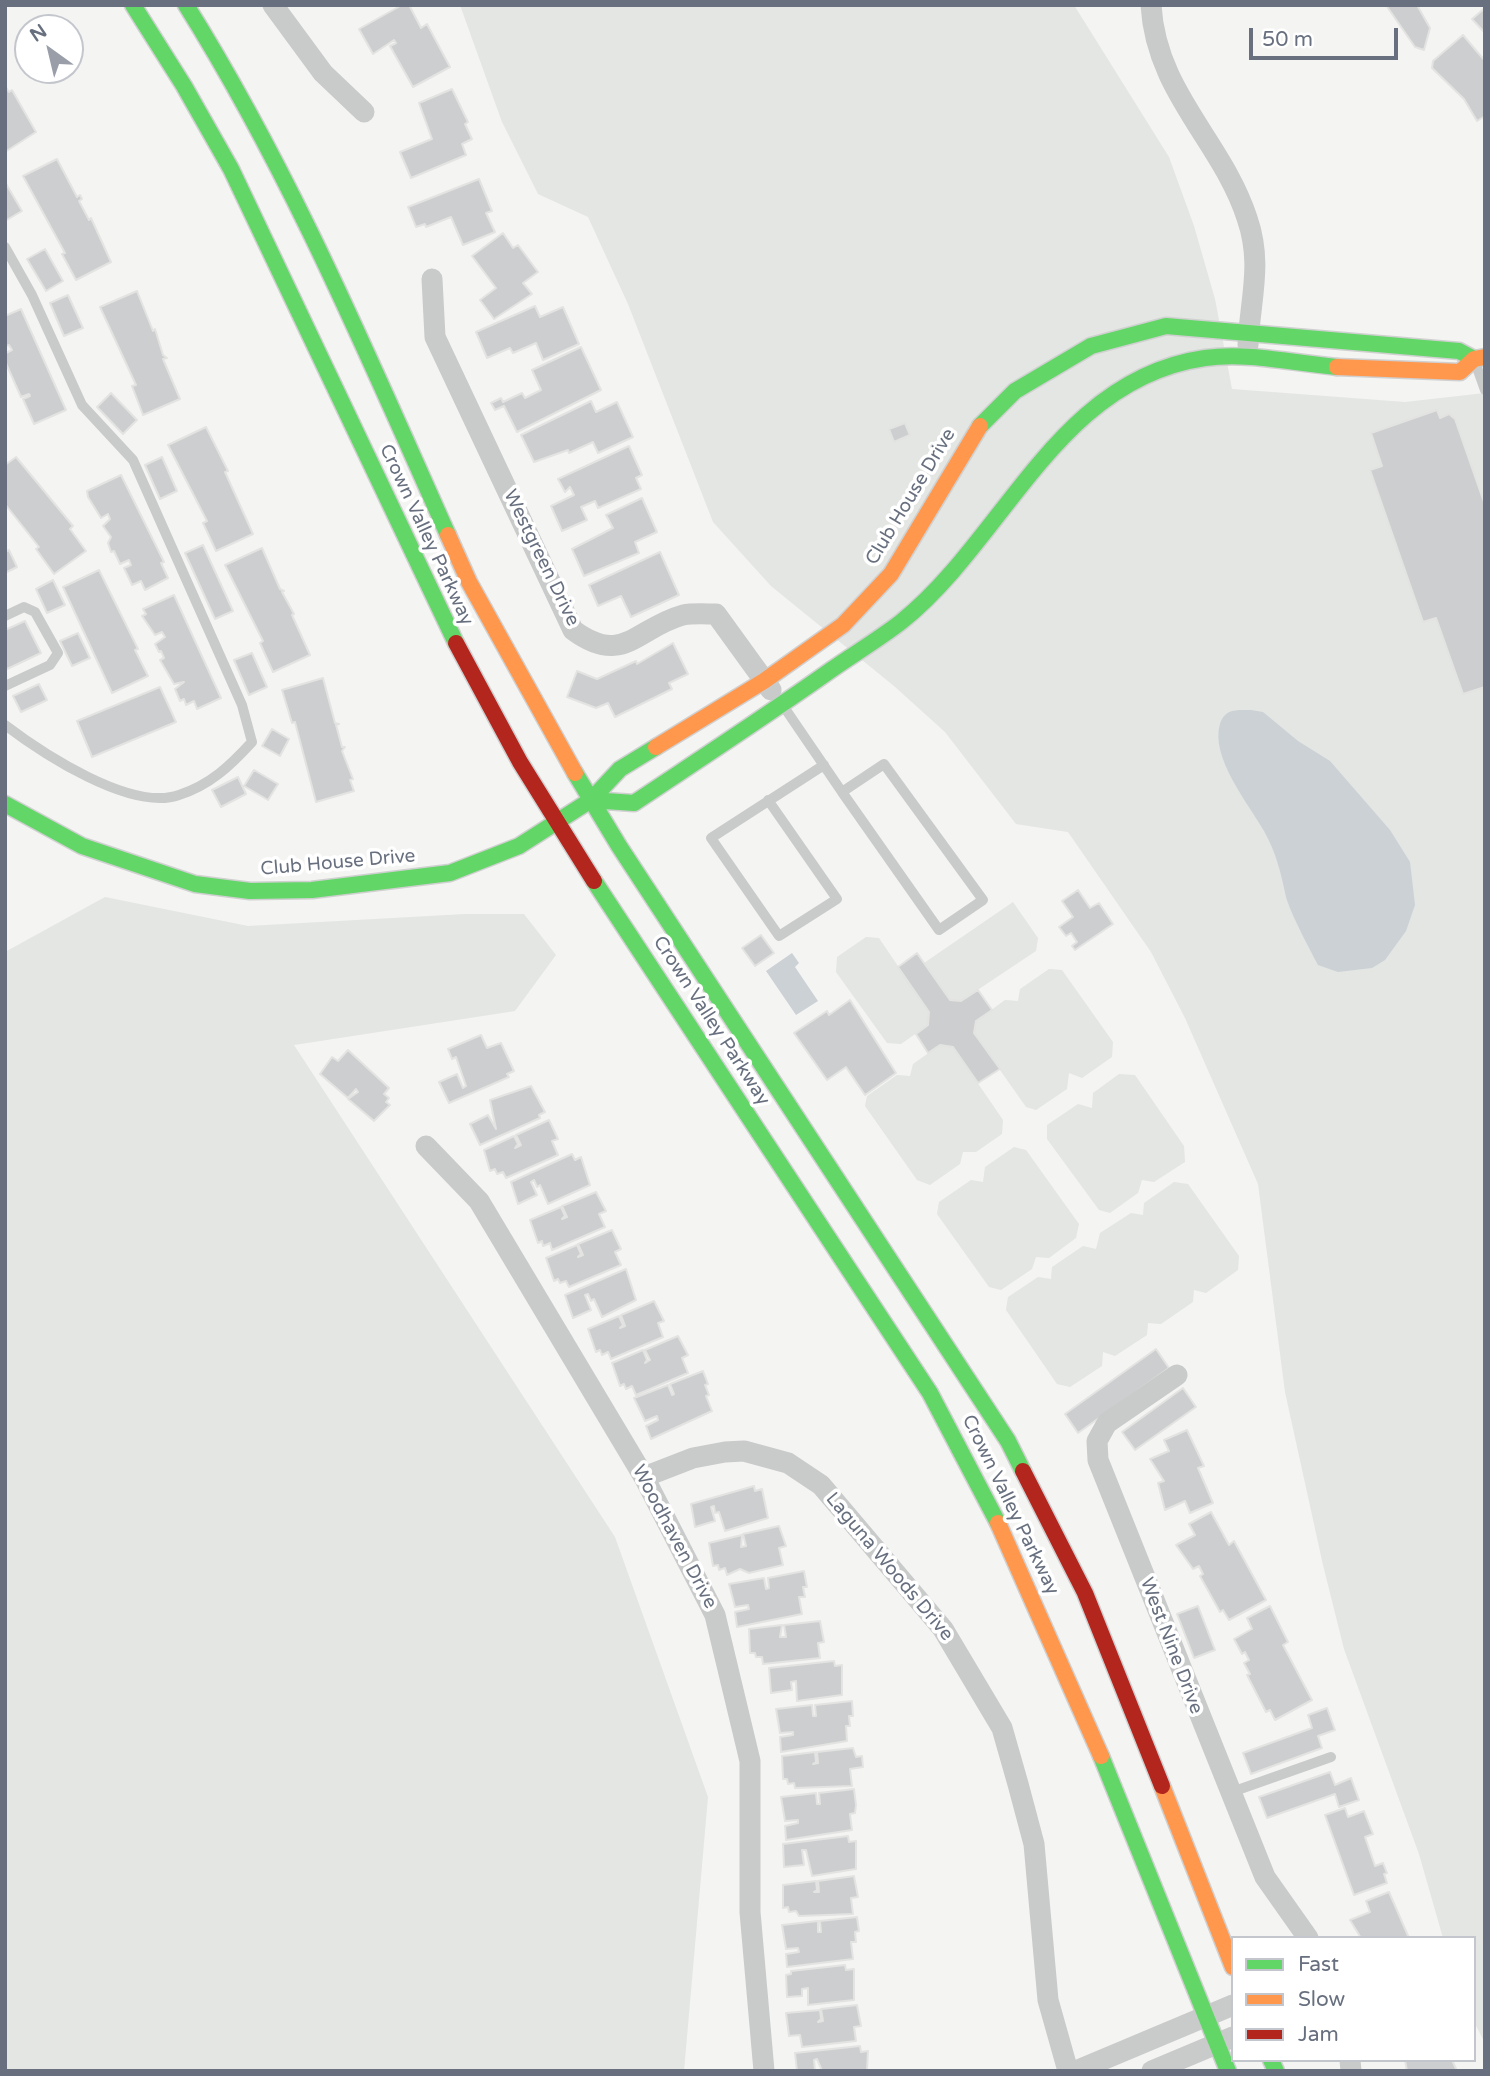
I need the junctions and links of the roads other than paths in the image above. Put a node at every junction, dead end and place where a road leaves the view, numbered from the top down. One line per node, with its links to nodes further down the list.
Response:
1 (133, 5): 22 (main road, Crown Valley Parkway)
2 (186, 5): 19 (main road, Crown Valley Parkway)
3 (273, 5): 5 (street)
4 (1151, 5): 8 (street)
5 (364, 112)
6 (5, 247): 16 (lane)
7 (432, 279): 13 (street, Westgreen Drive)
8 (1249, 332): 9 (street); 10 (main road, Club House Drive); 13 (main road, Club House Drive)
9 (1247, 358): 10 (main road); 15 (main road)
10 (1479, 358): 11 (lane)
11 (1485, 390)
12 (5, 616): 14 (lane)
13 (764, 681): 15 (street, Westgreen Drive); 19 (main road, Club House Drive)
14 (5, 686)
15 (782, 705): 17 (lane); 19 (main road)
16 (5, 725)
17 (824, 765): 18 (lane); 20 (lane)
18 (842, 792): 18 (lane)
19 (590, 800): 22 (main road, Club House Drive); 29 (main road, Crown Valley Parkway)
20 (768, 800): 20 (lane)
21 (5, 804): 22 (main road, Club House Drive)
22 (557, 822): 31 (main road, Crown Valley Parkway)
23 (426, 1146): 25 (street, Woodhaven Drive)
24 (1177, 1375): 27 (street, West Nine Drive)
25 (644, 1477): 33 (street, Woodhaven Drive); 34 (street, Laguna Woods Drive)
26 (1331, 1757): 27 (lane)
27 (1229, 1793): 28 (street, West Nine Drive)
28 (1307, 1936)
29 (1231, 1962)
30 (1231, 2006): 31 (street)
31 (1205, 2014): 32 (main road, Crown Valley Parkway); 35 (street)
32 (1225, 2040): 36 (street); 37 (main road, Crown Valley Parkway)
33 (764, 2071)
34 (1068, 2071)
35 (1076, 2071)
36 (1152, 2071)
37 (1228, 2071)

